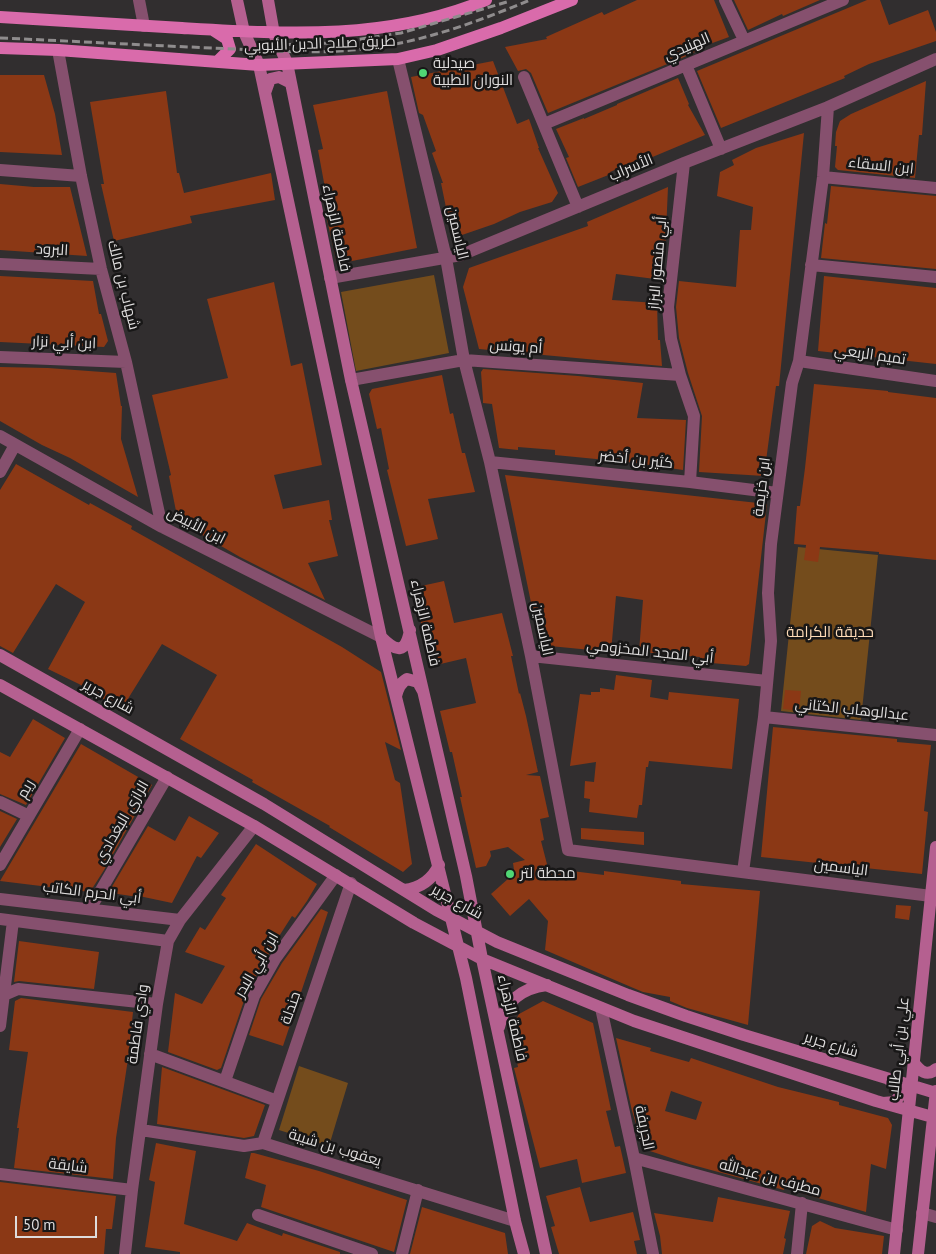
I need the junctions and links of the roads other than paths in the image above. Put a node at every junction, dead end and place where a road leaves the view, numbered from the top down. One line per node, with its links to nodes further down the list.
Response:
1 (139, 0): 10 (street)
2 (237, 0): 12 (main road)
3 (268, 0): 13 (main road, فاطمة الزهراء)
4 (486, 0): 8 (main road, طريق صلاح الدين الأيوبي)
5 (572, 0): 17 (main road, طريق صلاح الدين الأيوبي)
6 (725, 0): 14 (street)
7 (843, 0): 14 (street, الهنيدي)
8 (464, 4): 13 (main road, طريق صلاح الدين الأيوبي)
9 (0, 17): 10 (main road, طريق صلاح الدين الأيوبي)
10 (144, 26): 11 (main road, طريق صلاح الدين الأيوبي)
11 (213, 30): 12 (main road, طريق صلاح الدين الأيوبي); 19 (main road)
12 (244, 32): 13 (main road, طريق صلاح الدين الأيوبي); 21 (main road)
13 (274, 34): 20 (main road, فاطمة الزهراء)
14 (744, 40): 22 (street, الهنيدي)
15 (0, 48): 16 (main road, طريق صلاح الدين الأيوبي)
16 (58, 50): 19 (main road, طريق صلاح الدين الأيوبي); 31 (street, شهاب بن مالك)
17 (398, 59): 20 (main road, طريق صلاح الدين الأيوبي); 35 (street, الياسمين)
18 (936, 59): 26 (street, الأسراب)
19 (217, 62): 21 (main road, طريق صلاح الدين الأيوبي)
20 (287, 63): 21 (main road, طريق صلاح الدين الأيوبي); 24 (main road, فاطمة الزهراء)
21 (259, 65): 25 (main road)
22 (686, 65): 27 (street, الهنيدي); 28 (street)
23 (524, 77): 27 (street)
24 (291, 82): 25 (main road); 40 (main road, فاطمة الزهراء)
25 (265, 93): 56 (main road)
26 (828, 107): 28 (street, الأسراب); 32 (street, ابن خزيمة)
27 (544, 124): 34 (street)
28 (722, 149): 29 (street, الأسراب)
29 (684, 163): 34 (street, الأسراب); 45 (street, أبي منصور البزاز)
30 (0, 170): 31 (street)
31 (81, 176): 38 (street, شهاب بن مالك)
32 (823, 177): 33 (street, ابن السقاء); 37 (street, ابن خزيمة)
33 (936, 188)
34 (578, 207): 35 (street, الأسراب)
35 (446, 258): 40 (street, الأسراب); 42 (street, الياسمين)
36 (0, 264): 38 (street, البرود)
37 (810, 265): 39 (street); 43 (street, ابن خزيمة)
38 (101, 270): 44 (street, شهاب بن مالك)
39 (936, 276)
40 (330, 278): 46 (main road, فاطمة الزهراء)
41 (0, 357): 44 (street, ابن أبي نزار)
42 (464, 360): 45 (street, أم يونس); 46 (street, أم يونس); 50 (street, الياسمين)
43 (799, 361): 47 (street, تميم الربعي); 53 (street, ابن خزيمة)
44 (126, 362): 54 (street, شهاب بن مالك)
45 (680, 375): 52 (street, أبي منصور البزاز)
46 (351, 380): 55 (main road, فاطمة الزهراء)
47 (936, 381)
48 (0, 436): 49 (street, ابن الأبيض)
49 (15, 445): 51 (street); 54 (street, ابن الأبيض)
50 (490, 462): 52 (street, كثير بن أخضر); 58 (street, الياسمين)
51 (0, 472)
52 (690, 482): 53 (street, كثير بن أخضر)
53 (777, 493): 59 (street, ابن خزيمة)
54 (162, 527): 56 (street, ابن الأبيض)
55 (410, 629): 56 (main road); 61 (main road, فاطمة الزهراء)
56 (381, 637): 62 (main road)
57 (0, 655): 76 (main road, شارع جرير)
58 (531, 656): 59 (street, أبي المجد المخزومي); 73 (street, الياسمين)
59 (767, 681): 63 (street, ابن خزيمة)
60 (0, 685): 64 (main road)
61 (424, 693): 62 (main road); 79 (main road, فاطمة الزهراء)
62 (396, 696): 72 (main road)
63 (764, 717): 65 (street, عبدالوهاب الكتاني); 73 (street, ابن خزيمة)
64 (80, 729): 66 (main road); 68 (street, ريم)
65 (936, 735)
66 (167, 777): 69 (main road); 81 (street, الرازي البغدادي)
67 (0, 802): 68 (street)
68 (29, 816): 71 (street, ريم)
69 (254, 826): 74 (main road); 84 (street, وادي فاطمة)
70 (936, 847): 77 (main road, علي بن أبي طالب)
71 (0, 864)
72 (439, 865): 76 (main road); 80 (main road)
73 (743, 872): 77 (street, الياسمين)
74 (336, 875): 75 (main road); 104 (street, ابن أبي البدر)
75 (351, 883): 85 (main road); 107 (street, جندلة)
76 (404, 890): 80 (main road, شارع جرير)
77 (931, 896): 101 (main road, علي بن أبي طالب)
78 (0, 899): 81 (street, أبي الحرم الكاتب)
79 (471, 903): 80 (main road, شارع جرير); 86 (main road, فاطمة الزهراء)
80 (444, 908): 82 (main road); 85 (main road)
81 (90, 909): 84 (street, أبي الحرم الكاتب)
82 (452, 919): 86 (main road, شارع جرير); 89 (main road)
83 (6, 920): 87 (street); 95 (street)
84 (180, 920): 87 (street, وادي فاطمة)
85 (422, 927): 89 (main road)
86 (476, 932): 88 (main road, شارع جرير); 90 (main road, فاطمة الزهراء)
87 (168, 941): 96 (street, وادي فاطمة)
88 (510, 947): 91 (main road); 103 (main road, شارع جرير)
89 (459, 948): 90 (main road); 93 (main road)
90 (482, 958): 91 (main road); 92 (main road, فاطمة الزهراء)
91 (499, 966): 94 (main road)
92 (486, 976): 93 (main road); 99 (main road, فاطمة الزهراء)
93 (466, 978): 123 (main road)
94 (547, 985): 97 (main road); 99 (main road)
95 (2, 995): 96 (street); 98 (street)
96 (156, 1004): 100 (street, وادي فاطمة)
97 (601, 1008): 108 (main road); 115 (street, الجريفة)
98 (0, 1026)
99 (498, 1030): 129 (main road, فاطمة الزهراء)
100 (150, 1054): 104 (street); 112 (street, وادي فاطمة)
101 (914, 1063): 102 (main road); 105 (main road, علي بن أبي طالب)
102 (936, 1070)
103 (887, 1080): 105 (main road, شارع جرير); 108 (main road)
104 (225, 1081): 107 (street)
105 (912, 1086): 106 (main road, شارع جرير); 109 (main road, علي بن أبي طالب)
106 (936, 1092): 110 (main road)
107 (276, 1101): 114 (street, جندلة)
108 (881, 1102): 109 (main road)
109 (910, 1111): 110 (main road); 111 (main road, علي بن أبي طالب)
110 (934, 1117): 113 (main road)
111 (908, 1124): 113 (main road); 124 (main road, علي بن أبي طالب)
112 (141, 1130): 114 (street, يعقوب بن شيبة); 117 (street, وادي فاطمة)
113 (931, 1131): 120 (main road)
114 (263, 1143): 118 (street, يعقوب بن شيبة)
115 (634, 1158): 119 (street, مطرف بن عبدالله); 130 (street, الجريفة)
116 (0, 1174): 117 (street, شايقة)
117 (132, 1190): 125 (street, وادي فاطمة)
118 (418, 1190): 123 (street, يعقوب بن شيبة); 127 (street)
119 (802, 1204): 124 (street, مطرف بن عبدالله); 131 (street)
120 (922, 1213): 122 (street); 133 (main road)
121 (258, 1214): 126 (street)
122 (936, 1217)
123 (515, 1221): 128 (main road)
124 (897, 1230): 132 (main road, علي بن أبي طالب)
125 (129, 1253)
126 (372, 1254)
127 (402, 1254)
128 (524, 1254)
129 (546, 1254)
130 (653, 1254)
131 (797, 1254)
132 (894, 1254)
133 (918, 1254)

